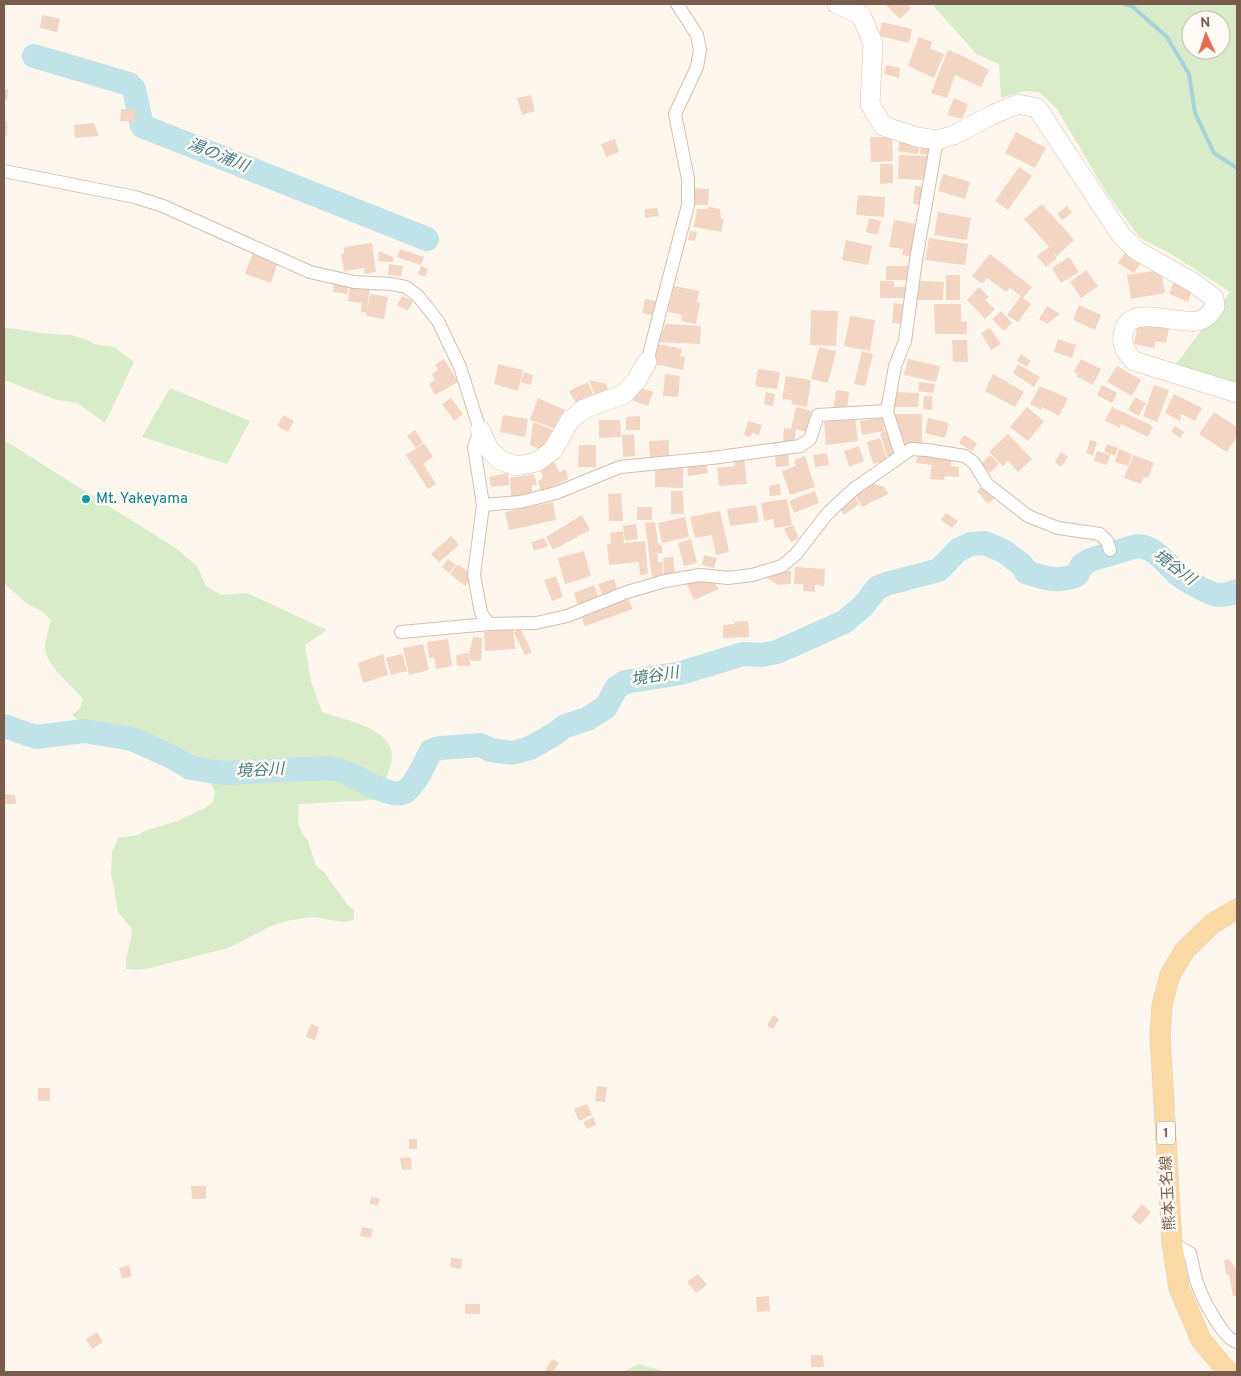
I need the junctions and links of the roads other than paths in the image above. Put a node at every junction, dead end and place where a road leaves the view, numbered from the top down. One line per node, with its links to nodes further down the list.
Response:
1 (677, 4): 6 (street)
2 (837, 4): 3 (street)
3 (861, 10): 4 (street)
4 (937, 140): 7 (street); 8 (street)
5 (4, 171): 9 (street)
6 (647, 362): 9 (street)
7 (1237, 393)
8 (888, 411): 10 (street); 11 (street)
9 (480, 430): 11 (street)
10 (902, 455): 12 (street); 13 (street)
11 (483, 505): 13 (street)
12 (1110, 550)
13 (489, 624): 14 (street)
14 (401, 632)
15 (1237, 909): 16 (main road, 熊本玉名線 / 1)
16 (1172, 1243): 17 (street); 18 (main road, 熊本玉名線 / 1)
17 (1237, 1342)
18 (1228, 1372)

